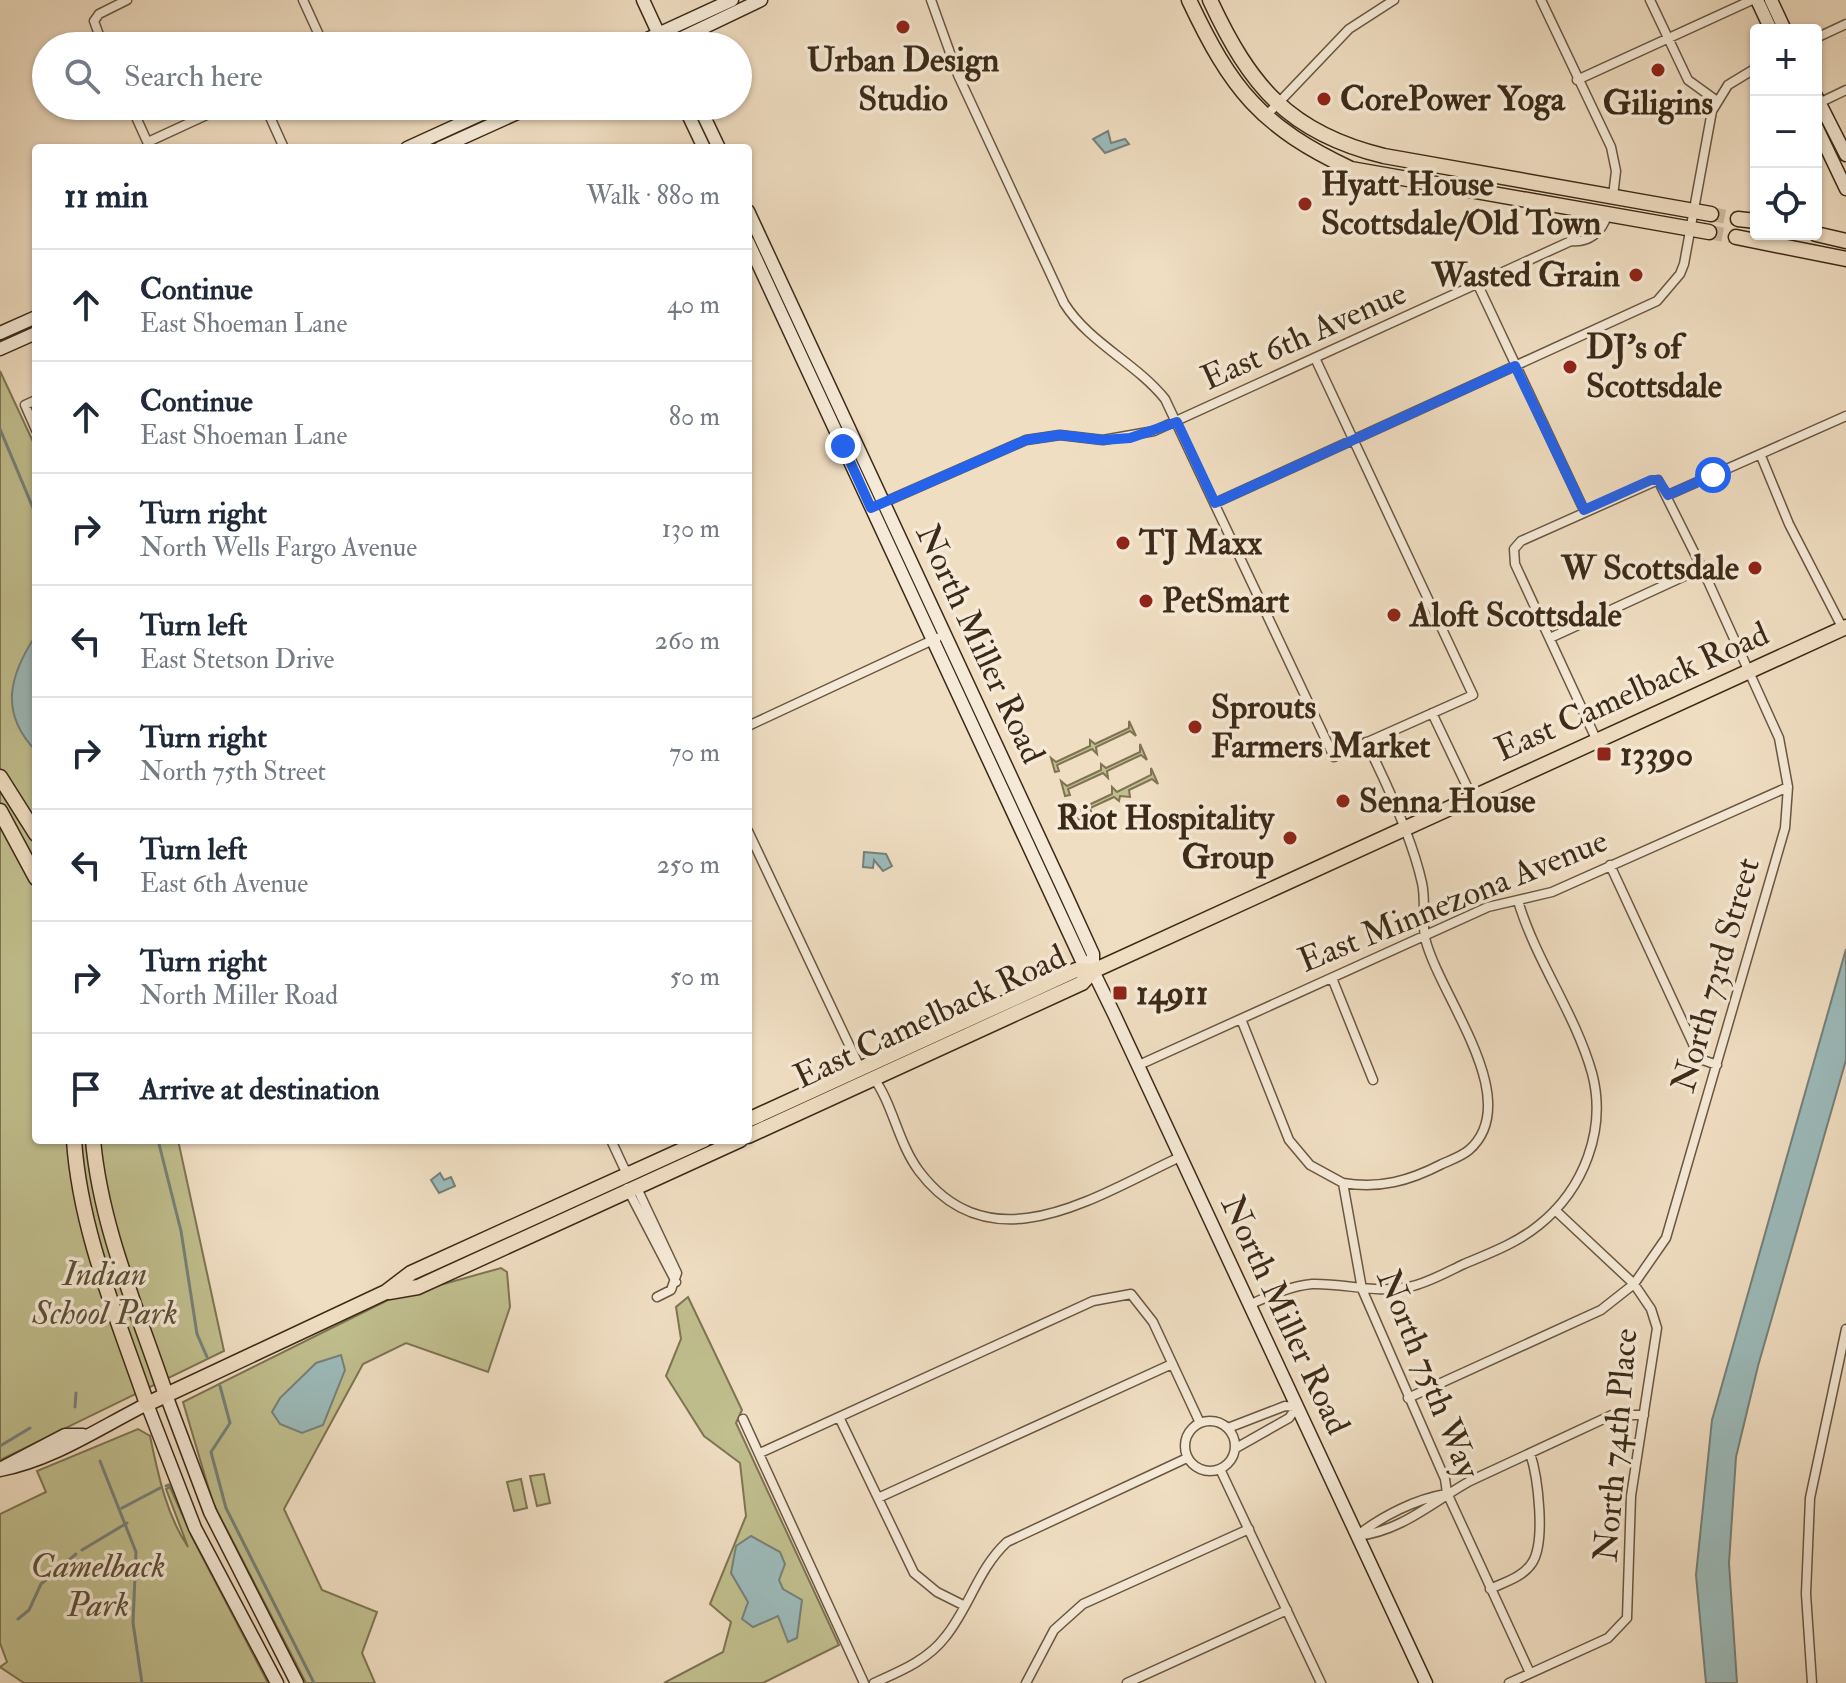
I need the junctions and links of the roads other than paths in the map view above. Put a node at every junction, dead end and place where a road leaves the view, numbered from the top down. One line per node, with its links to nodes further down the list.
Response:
1 (127, 0): 19 (street)
2 (303, 0): 20 (street)
3 (643, 0): 21 (street)
4 (732, 0): 22 (street)
5 (761, 0): 23 (street)
6 (931, 0): 77 (street)
7 (1189, 0): 33 (main road)
8 (1201, 0): 15 (main road)
9 (1210, 0): 15 (main road)
10 (1394, 0): 31 (street)
11 (1541, 0): 27 (street)
12 (1650, 0): 25 (street)
13 (1755, 0): 16 (street); 25 (street)
14 (1771, 0): 17 (street)
15 (1218, 16): 31 (main road)
16 (1768, 24)
17 (1782, 24)
18 (1846, 24): 24 (street)
19 (98, 32)
20 (318, 32)
21 (657, 32)
22 (679, 32)
23 (686, 32)
24 (1822, 35)
25 (1668, 38): 27 (street); 30 (street)
26 (1750, 72): 30 (street)
27 (1577, 80): 51 (street)
28 (1846, 90): 29 (street)
29 (1822, 98)
30 (1717, 101): 53 (street)
31 (1276, 105): 33 (street); 51 (main road)
32 (1822, 107): 49 (street)
33 (1265, 118): 52 (main road)
34 (137, 120): 42 (street)
35 (198, 120): 43 (street)
36 (271, 120): 44 (street)
37 (473, 120): 45 (street)
38 (502, 120): 46 (street)
39 (691, 120): 47 (street)
40 (706, 120): 48 (street)
41 (1822, 139): 50 (street)
42 (149, 144)
43 (151, 144)
44 (282, 144)
45 (429, 144)
46 (449, 144)
47 (702, 144)
48 (717, 144)
49 (1846, 155)
50 (1846, 189)
51 (1613, 196): 53 (main road)
52 (1579, 210): 55 (main road); 63 (street)
53 (1695, 211): 54 (main road); 59 (street)
54 (1711, 214)
55 (1607, 215): 59 (main road); 63 (street, East 6th Avenue)
56 (1738, 219): 58 (main road)
57 (752, 220): 82 (street, North Miller Road)
58 (1750, 220)
59 (1692, 229): 60 (main road); 73 (street)
60 (1709, 232)
61 (1822, 235): 64 (main road)
62 (1736, 237): 66 (main road)
63 (1571, 241): 67 (street, East 6th Avenue)
64 (1846, 241)
65 (752, 250): 82 (street, North Miller Road)
66 (1846, 259)
67 (1478, 285): 72 (street, East 6th Avenue); 73 (street)
68 (32, 319): 69 (street)
69 (0, 333)
70 (32, 335): 71 (street)
71 (0, 349)
72 (1315, 358): 77 (street, East 6th Avenue); 78 (street)
73 (1515, 366): 78 (street); 83 (street)
74 (32, 402): 76 (street)
75 (1846, 416): 79 (street)
76 (32, 421)
77 (1177, 422): 81 (street); 82 (street, East 6th Avenue)
78 (1354, 440): 81 (street); 90 (street)
79 (1761, 456): 80 (street); 85 (street)
80 (1668, 495): 83 (street, North 73rd Street); 84 (street, North 73rd Street)
81 (1215, 503): 93 (street)
82 (877, 505): 86 (street, North Miller Road); 88 (street, North Miller Road)
83 (1584, 510): 87 (street)
84 (1702, 568): 87 (street); 89 (street, North 73rd Street)
85 (1844, 628): 89 (main road, East Camelback Road)
86 (945, 634): 88 (street); 105 (street, North Miller Road)
87 (1550, 638): 92 (street)
88 (932, 640): 91 (street); 105 (street, North Miller Road)
89 (1749, 673): 92 (main road, East Camelback Road); 95 (street, North 73rd Street)
90 (1432, 713): 93 (street); 96 (street)
91 (752, 724)
92 (1597, 741): 96 (main road, East Camelback Road)
93 (1366, 742): 99 (street)
94 (0, 777): 98 (main road)
95 (1788, 787): 101 (street, East Minnezona Avenue); 109 (street, North 73rd Street)
96 (1472, 797): 99 (main road, East Camelback Road)
97 (0, 811): 102 (main road)
98 (32, 828)
99 (1403, 829): 104 (street); 105 (main road, East Camelback Road)
100 (752, 839): 110 (street)
101 (1610, 865): 103 (street, East Minnezona Avenue); 109 (street)
102 (32, 871)
103 (1518, 901): 104 (street, East Minnezona Avenue); 122 (street)
104 (1425, 936): 106 (street, East Minnezona Avenue); 121 (street)
105 (1093, 971): 108 (street, North Miller Road); 110 (main road, East Camelback Road)
106 (1332, 978): 107 (street, East Minnezona Avenue); 111 (street)
107 (1241, 1019): 108 (street, East Minnezona Avenue); 121 (street)
108 (1139, 1065): 119 (street, North Miller Road)
109 (1717, 1065): 123 (street, North 73rd Street)
110 (867, 1074): 112 (main road, East Camelback Road); 113 (main road, East Camelback Road); 119 (street)
111 (1373, 1080)
112 (752, 1118)
113 (752, 1134)
114 (74, 1144): 131 (main road)
115 (93, 1144): 129 (main road)
116 (613, 1144): 120 (street)
117 (696, 1144): 120 (main road)
118 (729, 1144): 120 (main road)
119 (1180, 1157): 126 (street, North Miller Road)
120 (628, 1179): 125 (street); 129 (main road)
121 (1343, 1183): 124 (street, North 75th Way)
122 (1555, 1210): 123 (street, North 74th Place); 124 (street)
123 (1634, 1284): 130 (street, North 73rd Street); 133 (street, North 74th Place)
124 (1362, 1289): 126 (street); 130 (street, North 75th Way)
125 (657, 1297)
126 (1249, 1305): 132 (street, North Miller Road)
127 (1846, 1329): 161 (street)
128 (1172, 1364): 134 (street); 136 (street); 145 (street)
129 (166, 1395): 131 (main road); 154 (street)
130 (1408, 1398): 144 (street, North 75th Way)
131 (147, 1404): 143 (street); 153 (street)
132 (1297, 1407): 137 (street); 138 (street); 147 (street, North Miller Road)
133 (1644, 1415): 140 (street); 151 (street, North 74th Place)
134 (839, 1417): 139 (street); 145 (street)
135 (743, 1419): 139 (street)
136 (1200, 1423): 137 (street); 141 (street)
137 (1228, 1428): 138 (street)
138 (1235, 1448): 142 (street)
139 (760, 1453): 155 (street)
140 (1530, 1453): 144 (street); 148 (street)
141 (1187, 1458): 142 (street); 149 (street)
142 (1220, 1469): 146 (street)
143 (0, 1470)
144 (1447, 1493): 147 (street); 148 (street, North 75th Way)
145 (878, 1498): 149 (street)
146 (1249, 1529): 150 (street); 152 (street)
147 (1357, 1536): 159 (street, North Miller Road)
148 (1490, 1589): 151 (street, North 75th Way)
149 (963, 1605): 156 (street)
150 (1287, 1610): 157 (street); 158 (street)
151 (1530, 1673): 160 (street)
152 (1030, 1681)
153 (277, 1683)
154 (297, 1683)
155 (864, 1683)
156 (874, 1683)
157 (1127, 1683)
158 (1321, 1683)
159 (1426, 1683)
160 (1509, 1683)
161 (1812, 1683)

